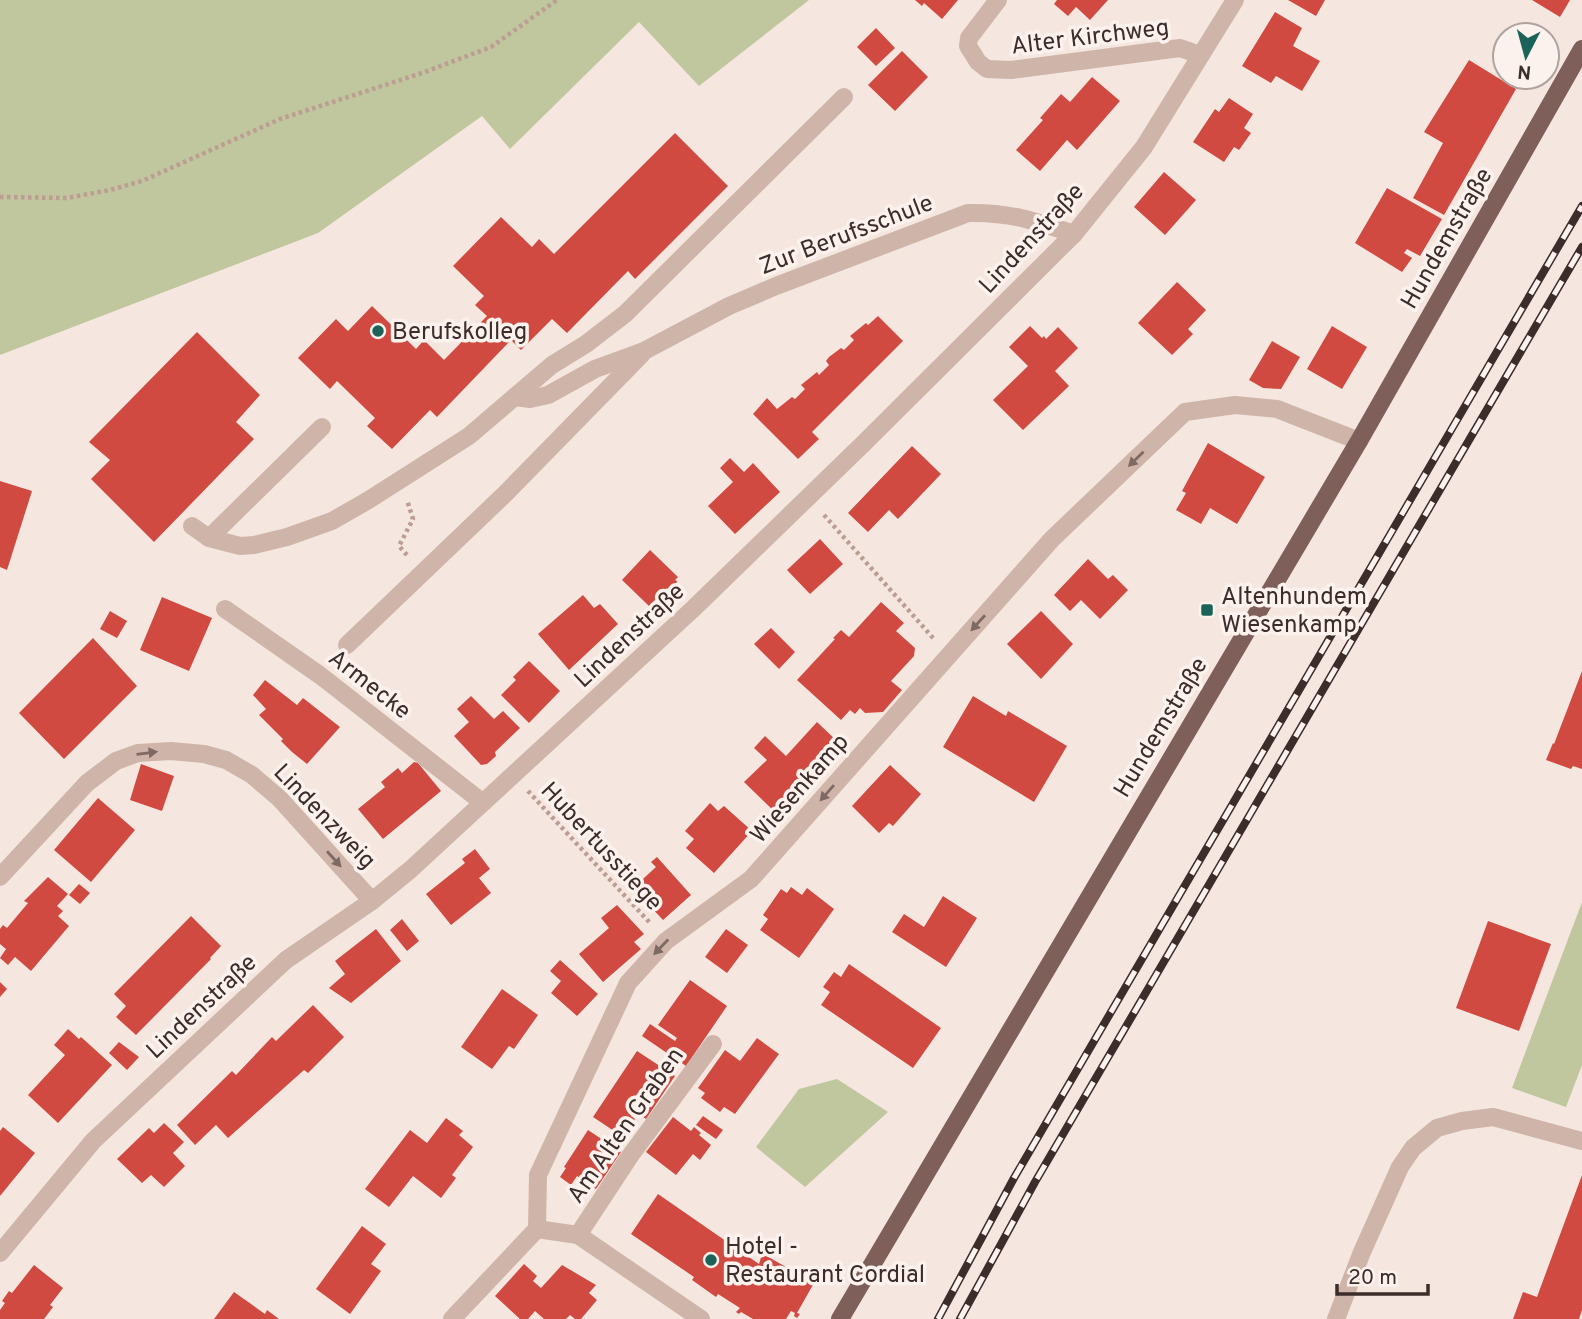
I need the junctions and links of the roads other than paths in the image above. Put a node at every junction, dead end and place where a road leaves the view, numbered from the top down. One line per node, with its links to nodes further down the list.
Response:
1 (998, 0): 4 (street, Alter Kirchweg)
2 (1235, 0): 4 (street, Lindenstraße)
3 (1582, 49): 10 (main road, Hundemstraße)
4 (1200, 55): 6 (street, Lindenstraße)
5 (844, 97): 8 (street)
6 (1074, 234): 7 (street, Zur Berufsschule); 15 (street, Lindenstraße)
7 (644, 351): 8 (street, Zur Berufsschule); 14 (street, Zur Berufsschule)
8 (514, 397): 12 (street)
9 (323, 427): 12 (street)
10 (1359, 442): 20 (street, Wiesenkamp, one-way to 20); 25 (main road, Hundemstraße)
11 (192, 526): 12 (street)
12 (209, 538)
13 (225, 609): 15 (street, Armecke)
14 (347, 645)
15 (482, 802): 17 (street, Lindenstraße)
16 (0, 877): 17 (street, Lindenzweig, one-way to 17)
17 (372, 901): 22 (street, Lindenstraße)
18 (713, 1044): 21 (street, Am Alten Graben)
19 (1582, 1141): 26 (street)
20 (537, 1229): 21 (street); 23 (street)
21 (578, 1235): 24 (street)
22 (0, 1253)
23 (452, 1319)
24 (701, 1319)
25 (840, 1319)
26 (1336, 1319)

